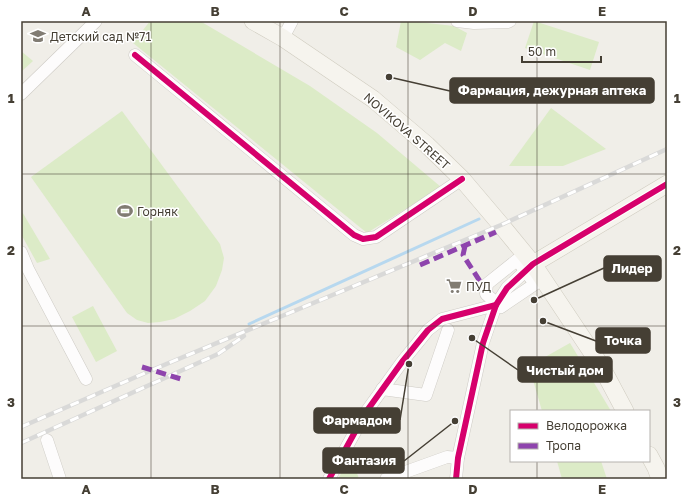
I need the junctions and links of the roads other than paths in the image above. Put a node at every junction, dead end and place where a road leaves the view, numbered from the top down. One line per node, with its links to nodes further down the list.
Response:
1 (96, 21): 8 (street)
2 (253, 21): 6 (main road, NOVIKOVA STREET)
3 (292, 21): 6 (street)
4 (456, 21): 5 (street)
5 (510, 21)
6 (283, 38): 9 (main road, NOVIKOVA STREET)
7 (135, 55): 9 (street)
8 (21, 94)
9 (462, 179): 12 (main road, NOVIKOVA STREET)
10 (667, 184): 12 (main road)
11 (21, 252): 15 (street)
12 (529, 268): 13 (street); 13 (street); 17 (main road, NOVIKOVA STREET)
13 (496, 304): 16 (street); 20 (street)
14 (448, 330): 16 (street)
15 (86, 379)
16 (382, 389): 22 (street)
17 (624, 410)
18 (47, 440): 21 (street)
19 (650, 457): 25 (main road)
20 (458, 458): 23 (street); 24 (street)
21 (60, 479)
22 (329, 479)
23 (386, 479)
24 (456, 479)
25 (660, 479)

